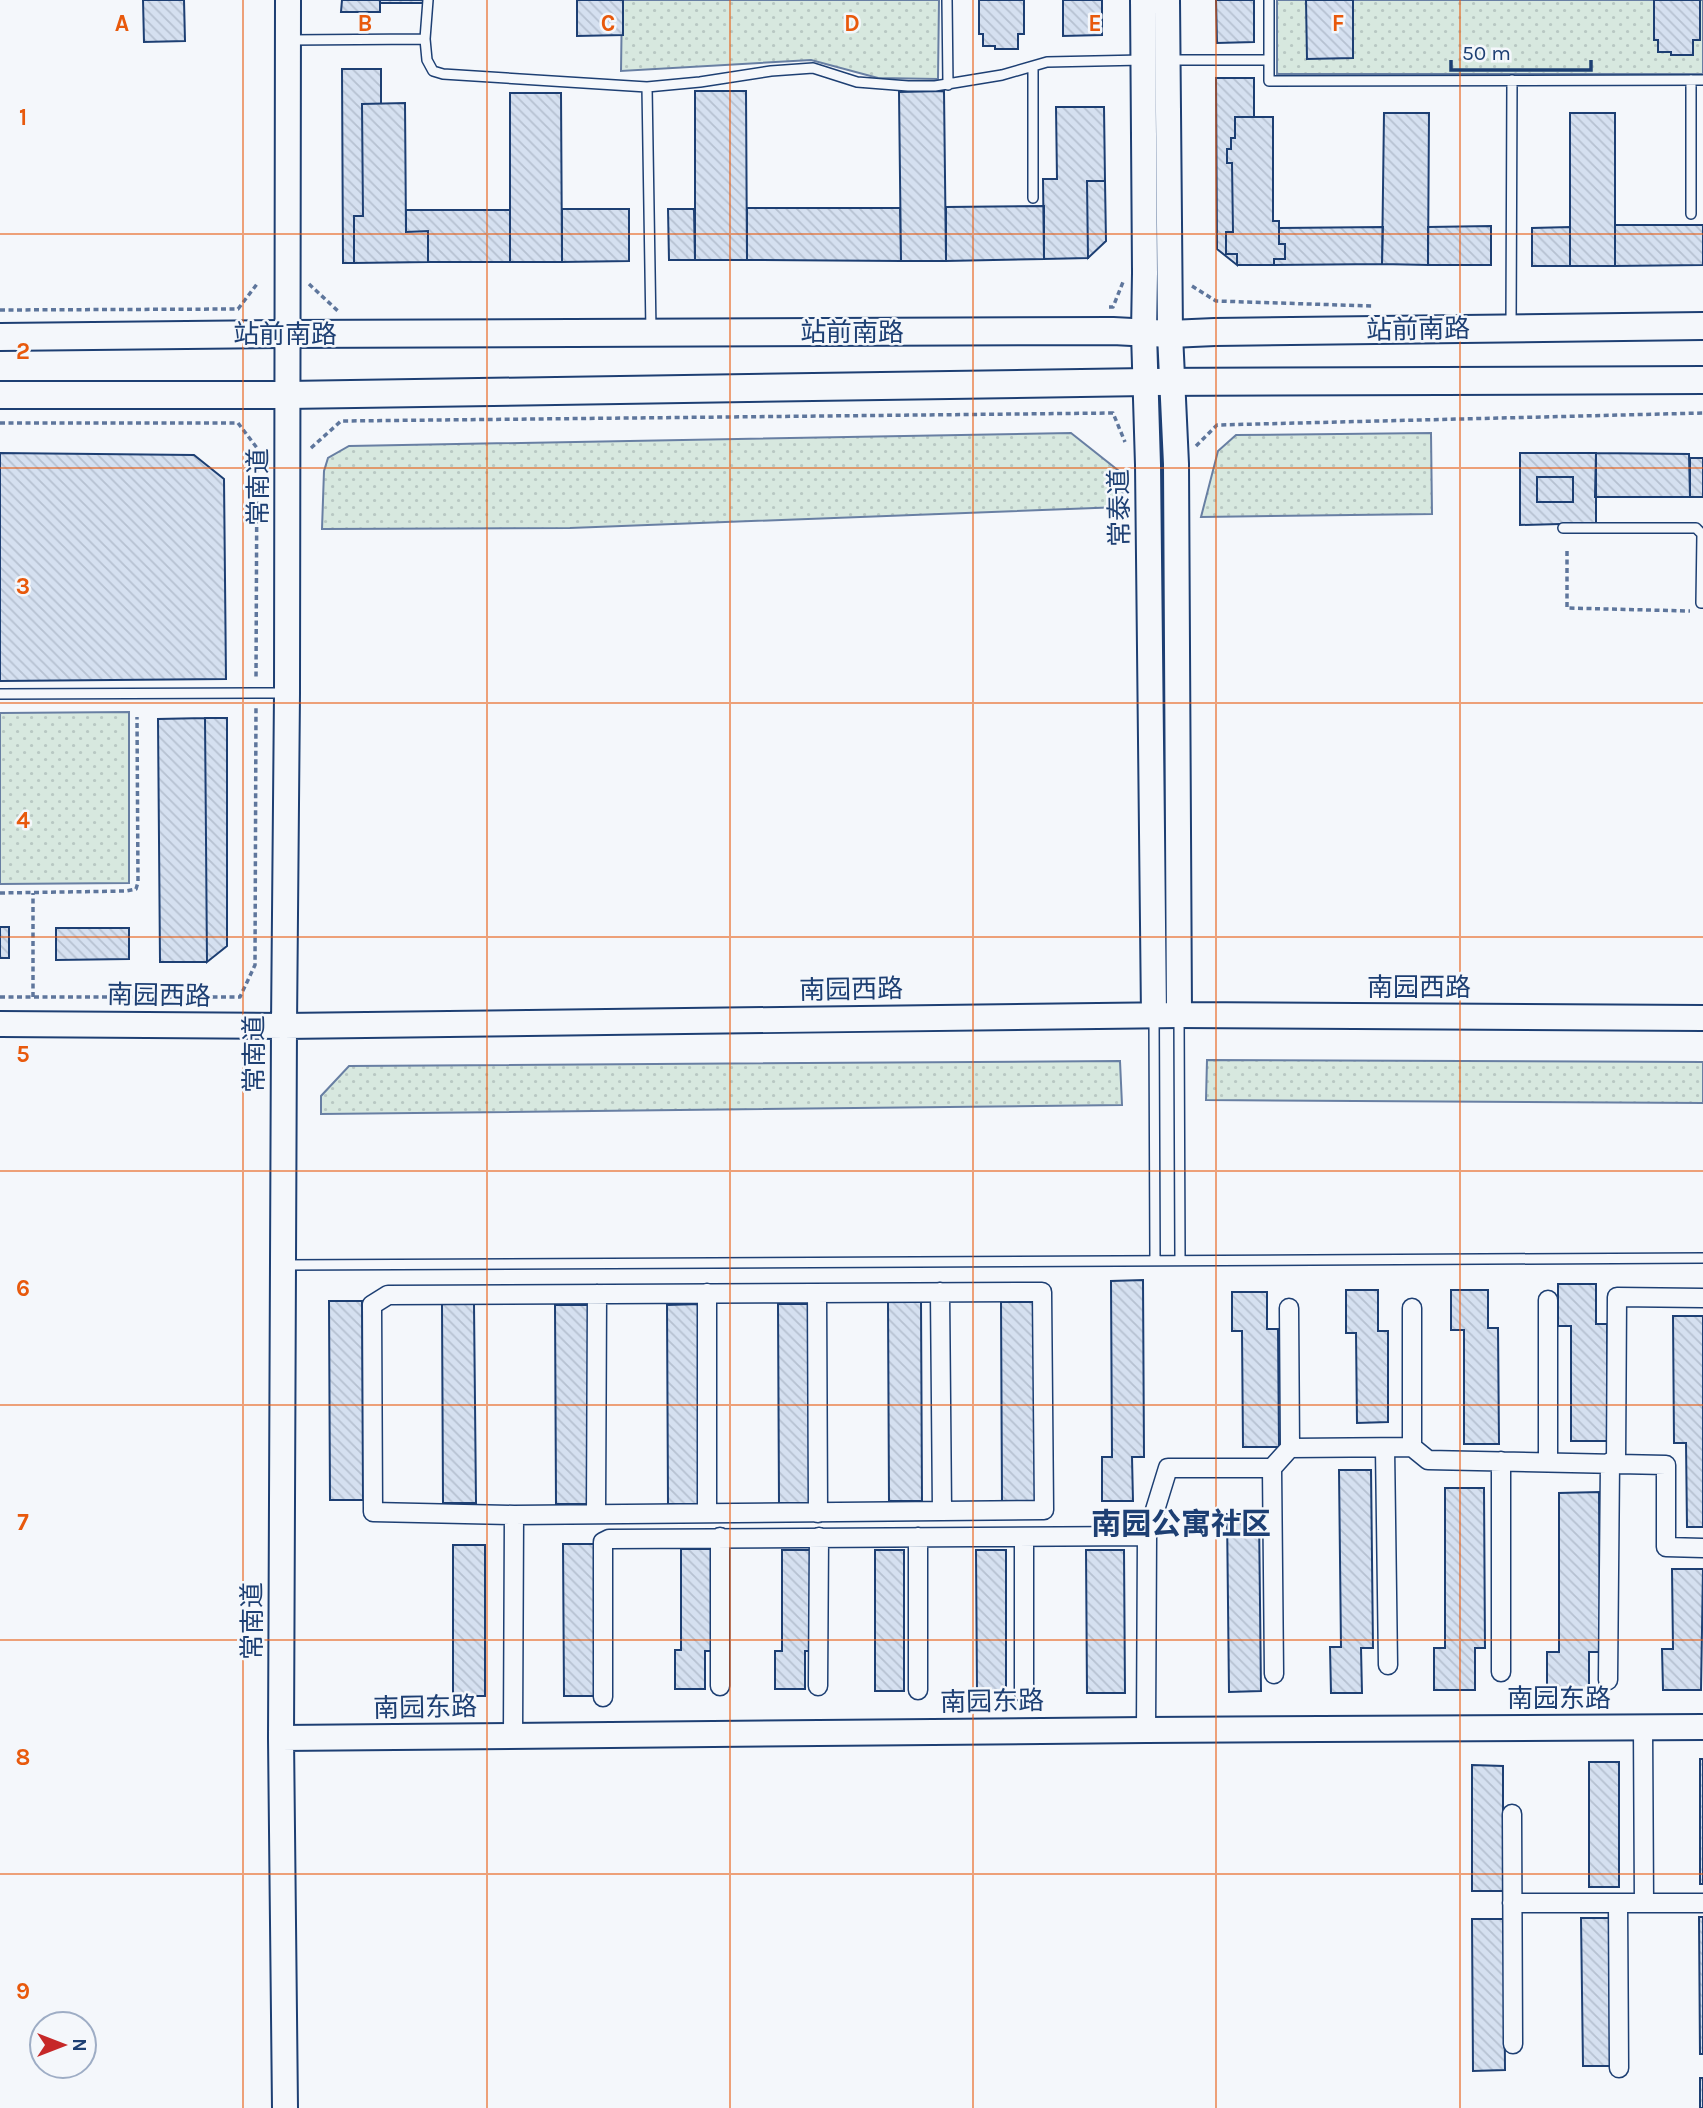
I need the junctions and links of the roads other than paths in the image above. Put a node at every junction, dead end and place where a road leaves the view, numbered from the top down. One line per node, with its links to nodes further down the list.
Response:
1 (288, 0): 8 (street, 常南道)
2 (428, 0): 7 (lane)
3 (947, 0): 16 (lane)
4 (1143, 0): 9 (street, 常泰道)
5 (1167, 0): 10 (street, 常泰道)
6 (1269, 0): 11 (lane)
7 (425, 39): 8 (lane); 17 (lane)
8 (288, 40): 23 (street, 常南道)
9 (1143, 60): 10 (lane); 12 (lane); 24 (street, 常泰道)
10 (1167, 60): 11 (lane); 24 (street, 常泰道)
11 (1269, 60): 13 (lane)
12 (1033, 67): 16 (lane); 18 (lane)
13 (1512, 80): 14 (lane); 21 (lane)
14 (1691, 80): 15 (lane); 19 (lane)
15 (1703, 80)
16 (948, 85): 17 (lane)
17 (647, 87): 22 (lane)
18 (1033, 198)
19 (1691, 214)
20 (1703, 326): 21 (main road, 站前南路)
21 (1511, 328): 24 (main road, 站前南路)
22 (651, 333): 23 (main road, 站前南路); 24 (main road, 站前南路)
23 (288, 334): 25 (main road, 站前南路); 29 (street, 常南道)
24 (1157, 334): 27 (street, 常泰道)
25 (0, 337)
26 (1703, 380): 27 (main road, 站前南路)
27 (1158, 382): 29 (main road, 站前南路); 34 (street, 常泰道); 35 (street, 常泰道)
28 (0, 395): 29 (main road, 站前南路)
29 (287, 395): 32 (street, 常南道)
30 (1563, 528): 31 (lane)
31 (1703, 603)
32 (287, 693): 33 (lane); 38 (street, 常南道)
33 (0, 694)
34 (1179, 1015): 35 (street, 南园西路); 36 (street, 南园西路); 40 (lane)
35 (1154, 1016): 38 (street, 南园西路); 41 (lane)
36 (1703, 1018)
37 (0, 1024): 38 (street, 南园西路)
38 (284, 1026): 42 (street, 常南道)
39 (1703, 1258): 40 (lane)
40 (1180, 1260): 41 (lane)
41 (1155, 1261): 42 (lane)
42 (283, 1265): 82 (street, 常南道)
43 (940, 1292): 45 (street); 58 (street); 58 (street)
44 (707, 1293): 45 (street); 46 (street); 59 (street)
45 (817, 1293): 60 (street)
46 (597, 1294): 61 (street); 62 (street)
47 (1703, 1298): 56 (street)
48 (1548, 1300): 55 (street)
49 (1289, 1308): 52 (street)
50 (1412, 1308): 51 (street)
51 (1412, 1447): 53 (street); 54 (street)
52 (1290, 1448): 53 (street); 57 (street)
53 (1385, 1448): 69 (street)
54 (1500, 1461): 55 (street); 70 (street)
55 (1548, 1462): 56 (street)
56 (1613, 1462): 68 (street); 72 (street)
57 (1272, 1468): 63 (street); 71 (street)
58 (942, 1511): 60 (street)
59 (707, 1513): 60 (street); 61 (street)
60 (818, 1513)
61 (596, 1514): 62 (street)
62 (514, 1515): 81 (street)
63 (1147, 1536): 67 (street); 80 (street)
64 (720, 1537): 65 (street); 73 (street); 77 (street)
65 (819, 1537): 66 (street); 74 (street)
66 (918, 1537): 67 (street); 75 (street)
67 (1024, 1537): 76 (street)
68 (1703, 1548)
69 (1388, 1665)
70 (1501, 1672)
71 (1274, 1674)
72 (1608, 1680)
73 (720, 1686)
74 (818, 1686)
75 (918, 1690)
76 (1024, 1693)
77 (603, 1697)
78 (1703, 1727): 79 (street, 南园东路)
79 (1643, 1728): 80 (street, 南园东路); 86 (street)
80 (1146, 1730): 81 (street, 南园东路)
81 (513, 1735): 82 (street, 南园东路)
82 (281, 1738): 90 (street, 常南道)
83 (1512, 1814): 84 (street)
84 (1512, 1903): 85 (street); 88 (street)
85 (1618, 1903): 86 (street); 89 (street)
86 (1644, 1903): 87 (street)
87 (1703, 1903)
88 (1513, 2044)
89 (1619, 2068)
90 (285, 2108)

